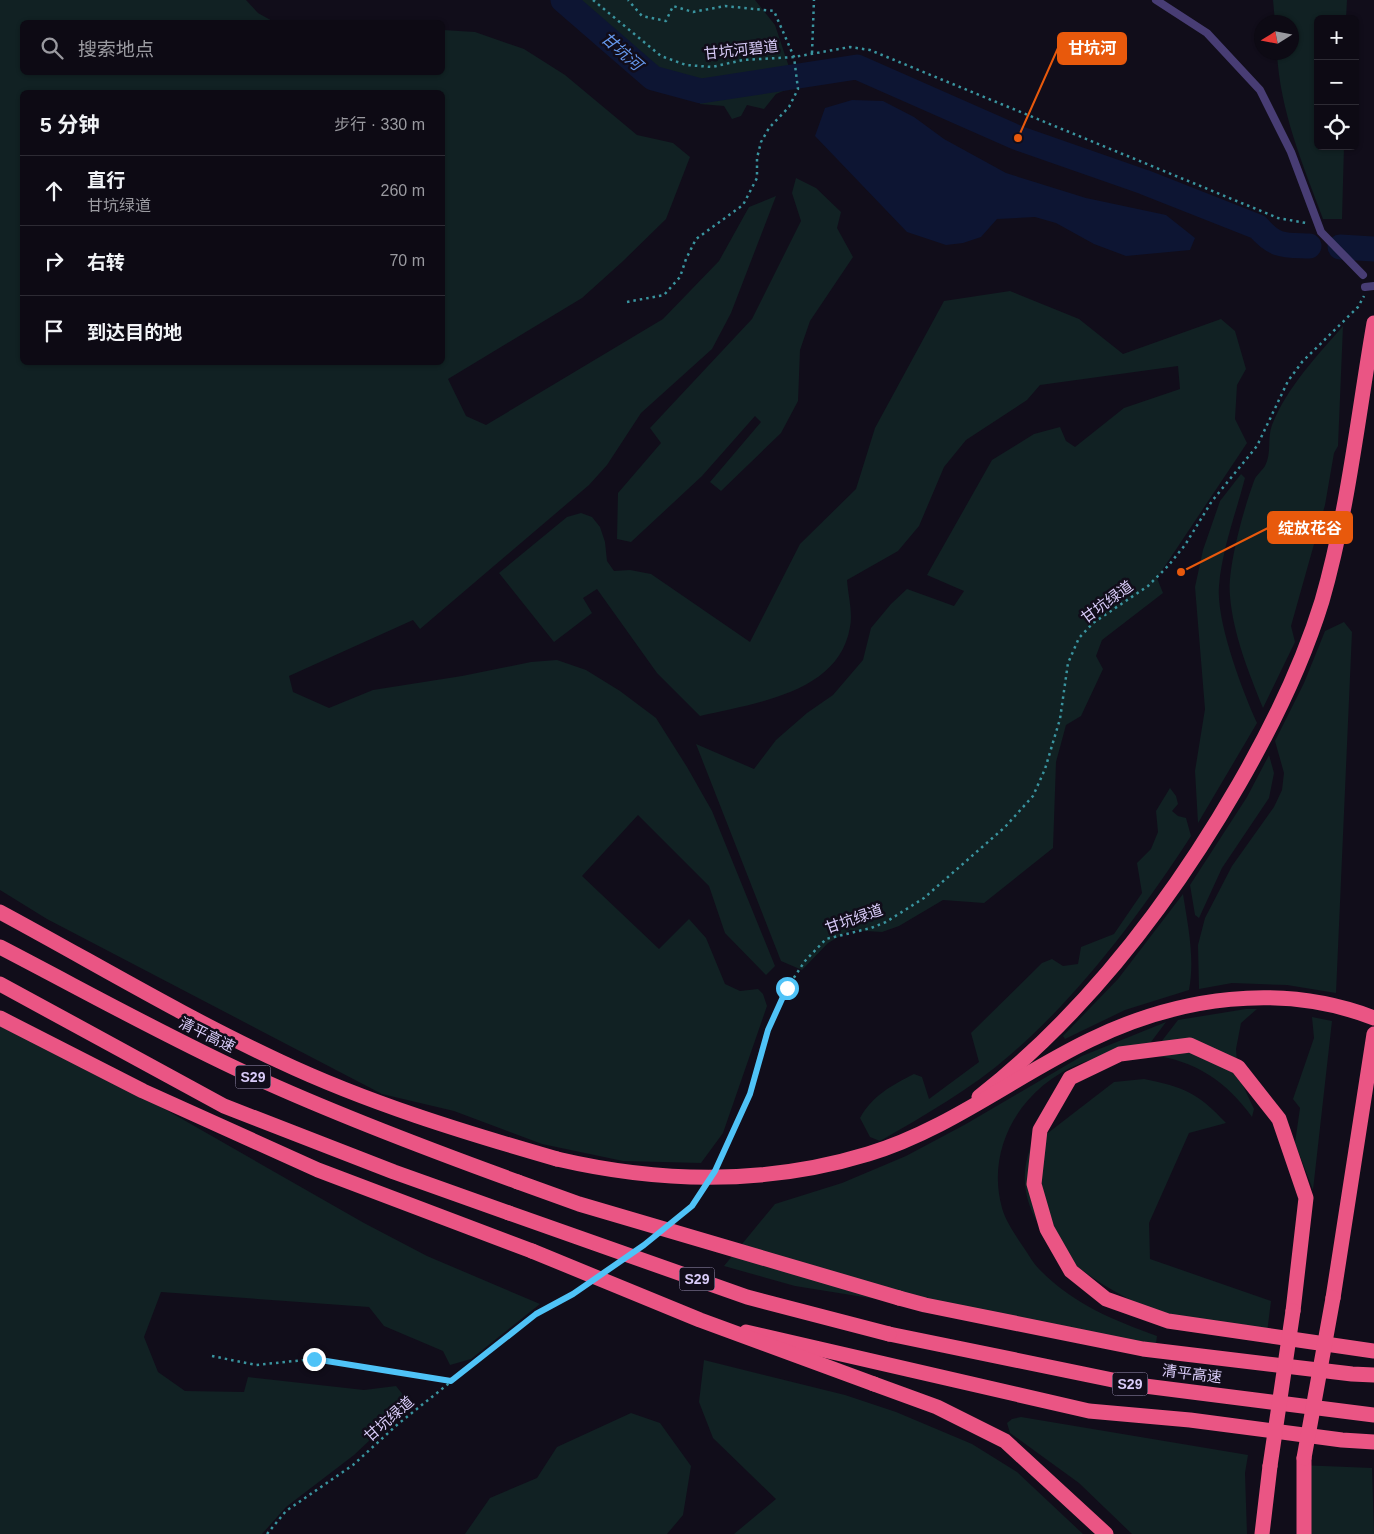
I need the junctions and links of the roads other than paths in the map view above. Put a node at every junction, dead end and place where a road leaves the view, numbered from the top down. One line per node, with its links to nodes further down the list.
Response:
1 (1156, 0): 2 (lane)
2 (1364, 275)
3 (1374, 286): 4 (lane)
4 (1365, 287)
5 (1374, 322): 12 (highway, bridge)
6 (0, 912): 12 (highway, bridge)
7 (0, 947): 15 (highway, 清平高速 / S29, bridge)
8 (0, 984): 16 (highway, 清平高速 / S29, bridge)
9 (0, 1018): 13 (highway, bridge)
10 (1374, 1018): 12 (highway, bridge)
11 (1374, 1034): 20 (highway, bridge)
12 (952, 1118)
13 (700, 1320): 17 (highway, bridge); 18 (highway, bridge)
14 (1374, 1351): 19 (highway, bridge)
15 (1374, 1375)
16 (1374, 1415)
17 (1374, 1442)
18 (1106, 1534)
19 (1262, 1534)
20 (1304, 1534)

